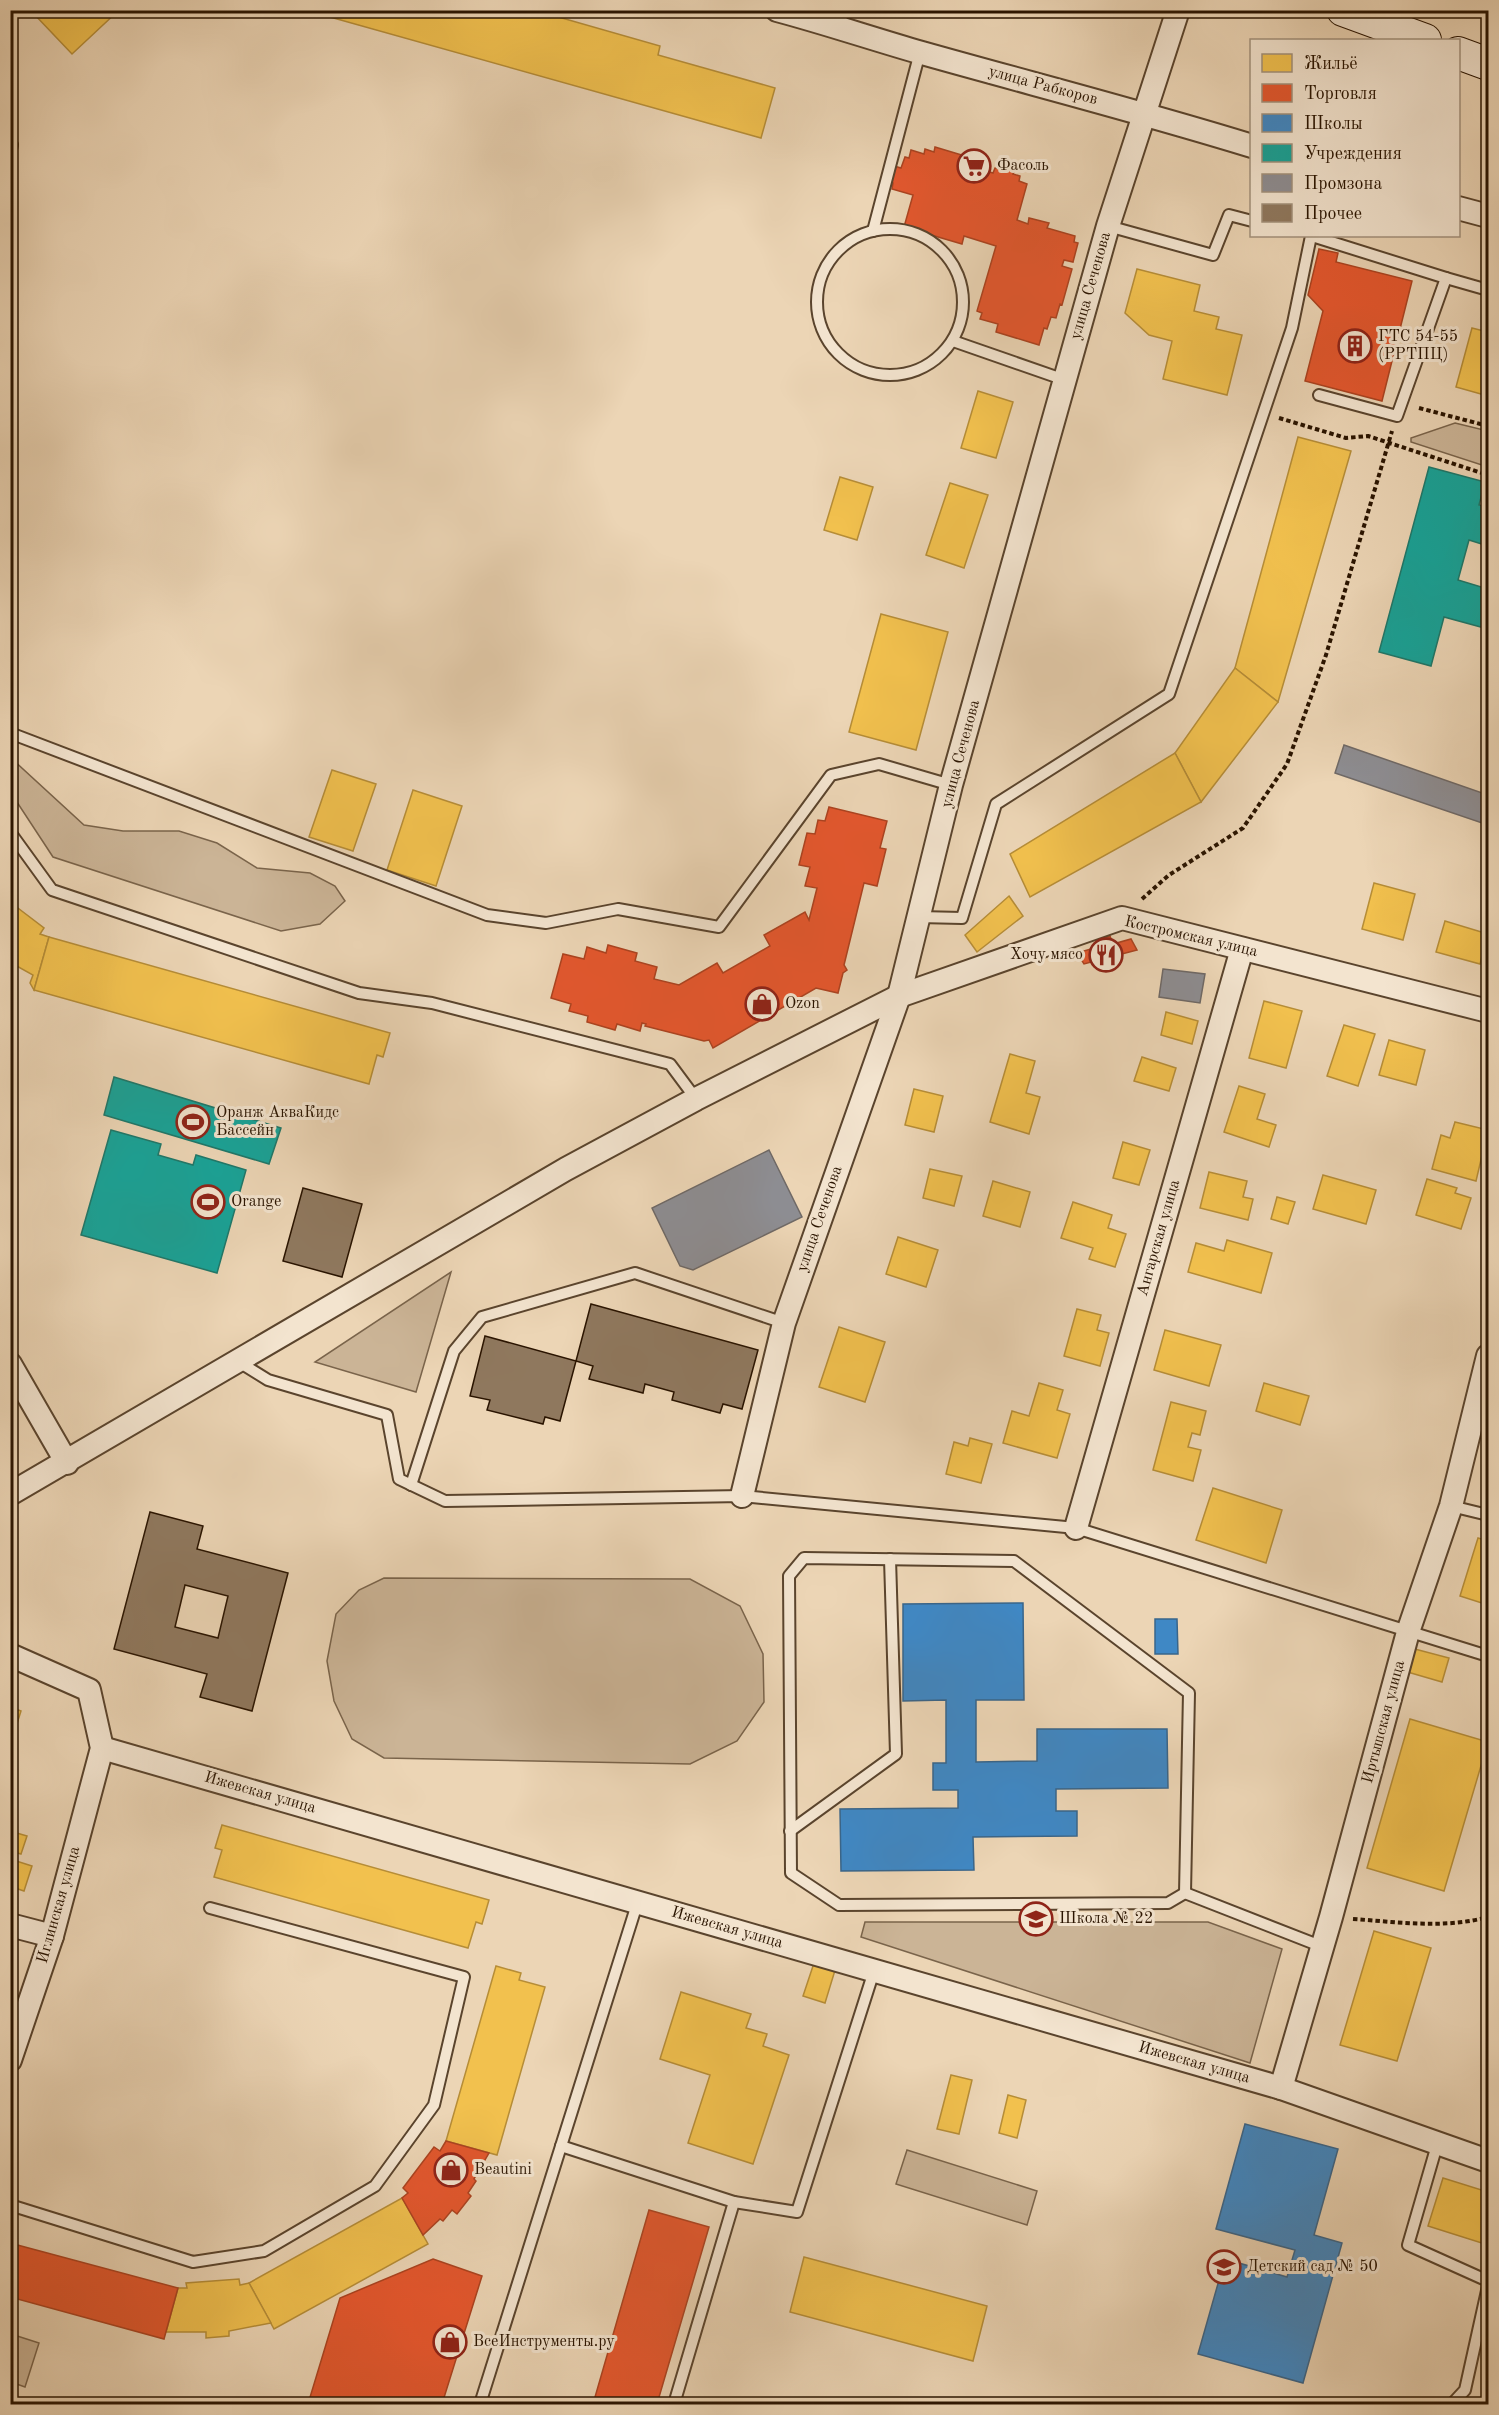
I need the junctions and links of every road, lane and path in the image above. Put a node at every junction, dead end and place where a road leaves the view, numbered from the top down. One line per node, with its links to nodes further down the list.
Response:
1 (777, 10): 4 (street, улица Рабкоров)
2 (1178, 10): 9 (street, улица Сеченова)
3 (1343, 10): 5 (street)
4 (841, 18): 6 (street, улица Рабкоров)
5 (1422, 39)
6 (920, 52): 9 (street, улица Рабкоров); 17 (lane)
7 (1460, 54): 8 (street)
8 (1488, 64)
9 (1144, 113): 11 (street, улица Рабкоров); 16 (street, улица Сеченова)
10 (10, 144): 12 (lane)
11 (1250, 146)
12 (10, 154)
13 (1460, 209): 14 (street)
14 (1488, 216)
15 (1250, 220): 16 (lane)
16 (1108, 226): 23 (street, улица Сеченова)
17 (873, 231): 22 (lane); 22 (lane)
18 (1312, 237): 26 (lane)
19 (1315, 237): 20 (lane)
20 (1446, 278): 21 (lane); 25 (lane)
21 (1488, 290)
22 (953, 341): 23 (lane)
23 (1065, 380): 32 (street, улица Сеченова)
24 (1319, 395): 27 (lane)
25 (1401, 404): 27 (lane); 28 (path)
26 (1264, 414): 29 (path); 34 (lane)
27 (1396, 416): 29 (path)
28 (1488, 426)
29 (1389, 441): 30 (path); 35 (path)
30 (1488, 475)
31 (10, 734): 32 (lane)
32 (951, 785): 34 (street, улица Сеченова)
33 (10, 832): 39 (lane)
34 (919, 917): 37 (street, улица Сеченова)
35 (1122, 918): 36 (street, Костромская улица); 37 (street, Костромская улица)
36 (1242, 949): 38 (street, Костромская улица); 50 (street, Ангарская улица)
37 (899, 996): 39 (street, Костромская улица); 40 (street, улица Сеченова)
38 (1488, 1011)
39 (696, 1099): 42 (street, Костромская улица)
40 (784, 1323): 45 (lane); 47 (street, улица Сеченова)
41 (1488, 1356): 48 (street, Иртышская улица)
42 (239, 1362): 44 (street, Костромская улица); 45 (lane)
43 (10, 1364): 44 (street)
44 (67, 1463): 46 (street, Костромская улица)
45 (411, 1485): 47 (lane)
46 (10, 1494)
47 (742, 1496): 50 (lane)
48 (1451, 1506): 49 (lane); 52 (street, Иртышская улица)
49 (1488, 1515)
50 (1076, 1528): 52 (lane)
51 (890, 1559): 56 (lane); 56 (lane); 57 (lane)
52 (1408, 1632): 54 (lane); 60 (street, Иртышская улица)
53 (10, 1655): 55 (street)
54 (1488, 1656)
55 (102, 1748): 58 (street, Ижевская улица); 63 (street, Иглинская улица)
56 (790, 1831): 57 (lane)
57 (1185, 1893): 64 (lane)
58 (638, 1901): 65 (street, Ижевская улица); 69 (lane)
59 (210, 1908): 72 (lane)
60 (1331, 1917): 61 (path); 64 (street, Иртышская улица)
61 (1488, 1917)
62 (10, 1924): 63 (street)
63 (52, 1936): 66 (street, Иглинская улица)
64 (1323, 1947): 67 (street, Иртышская улица)
65 (874, 1971): 67 (street, Ижевская улица); 71 (lane)
66 (10, 2060)
67 (1281, 2088): 68 (street, Ижевская улица)
68 (1437, 2145): 70 (street, Ижевская улица); 73 (lane)
69 (561, 2146): 71 (lane); 75 (lane)
70 (1488, 2162)
71 (734, 2202): 76 (lane)
72 (10, 2205)
73 (1488, 2281)
74 (1488, 2286): 77 (lane)
75 (480, 2404)
76 (674, 2404)
77 (1452, 2404)

